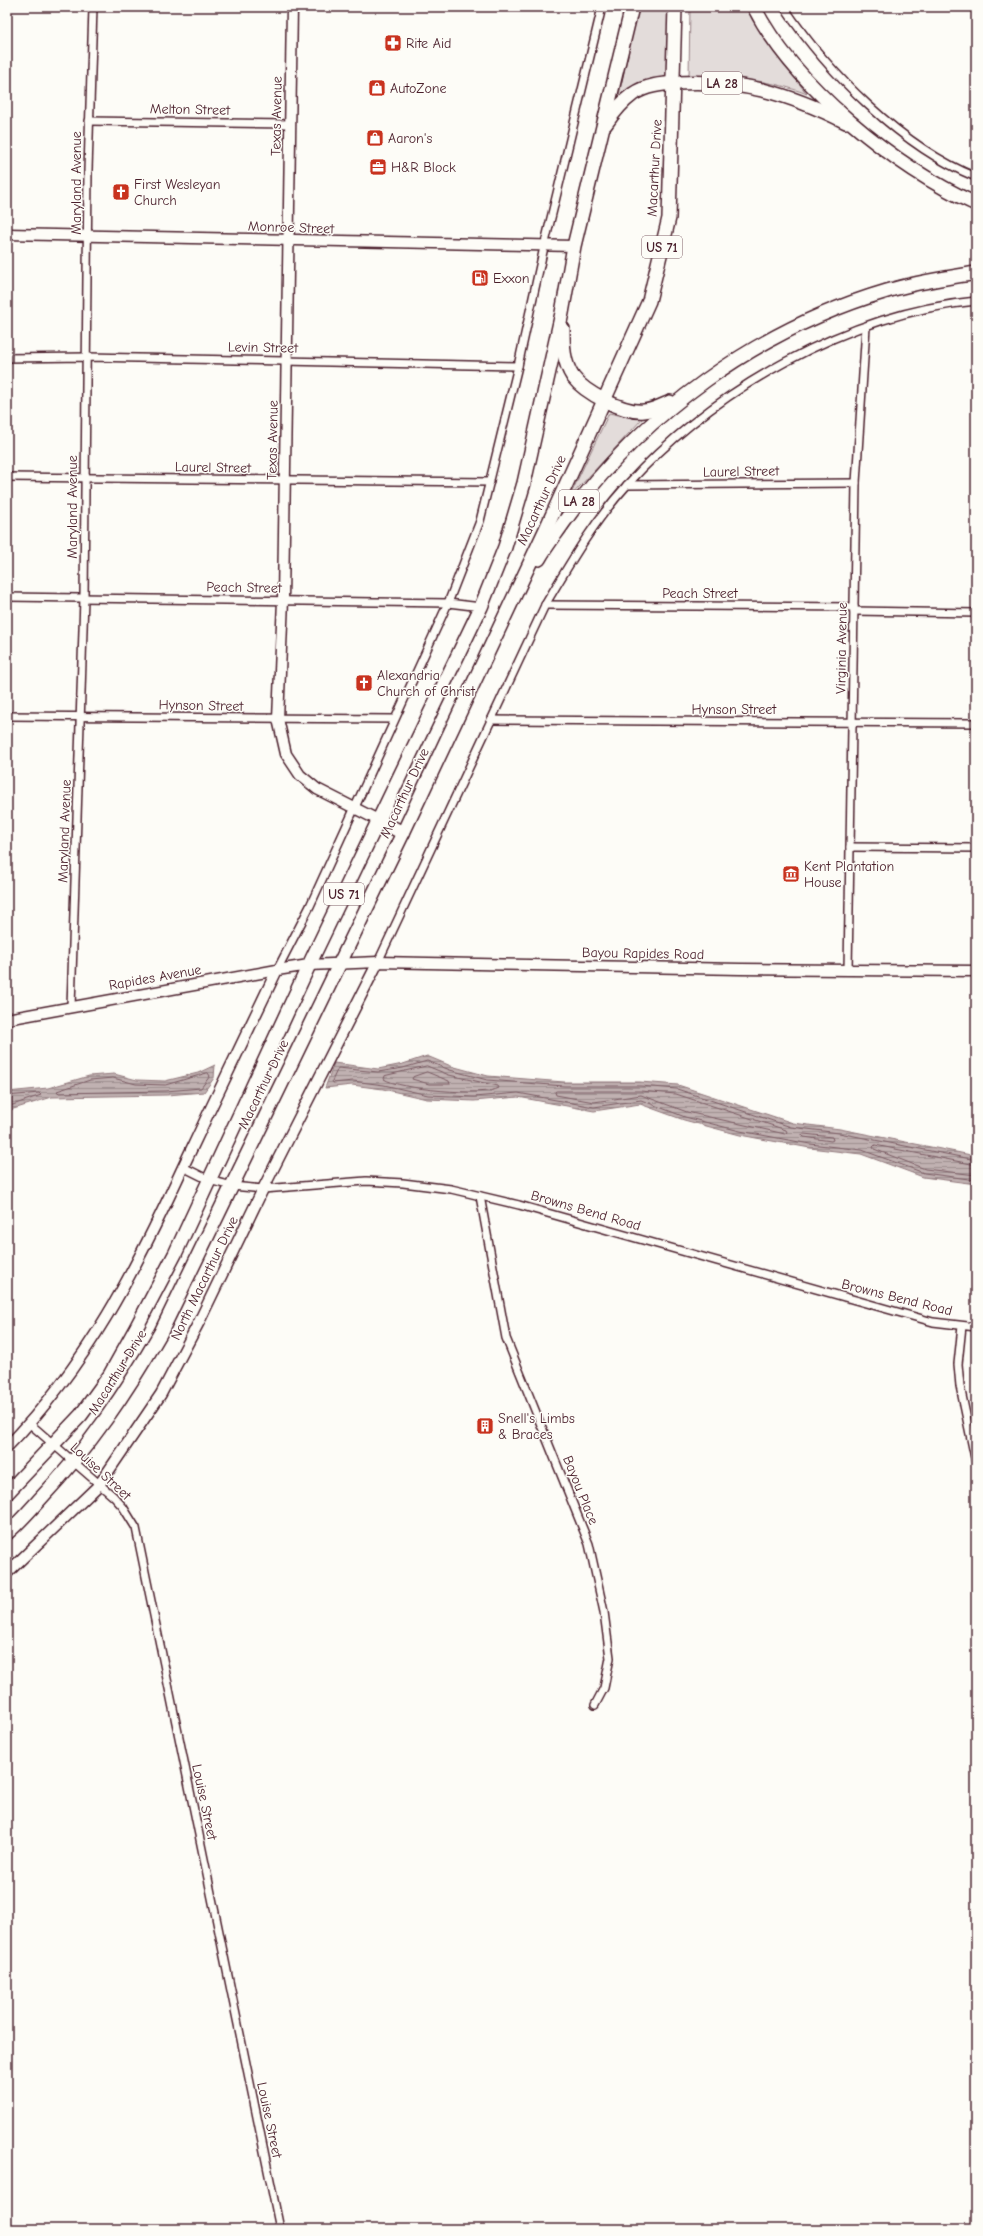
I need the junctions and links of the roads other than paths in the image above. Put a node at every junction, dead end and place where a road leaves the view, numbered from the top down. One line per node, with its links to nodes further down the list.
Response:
1 (93, 7): 9 (street, Maryland Avenue)
2 (292, 7): 10 (street, Texas Avenue)
3 (602, 7): 19 (street)
4 (632, 7): 12 (highway, Macarthur Drive / US 71)
5 (675, 7): 8 (highway, Macarthur Drive / US 71)
6 (754, 7): 11 (highway)
7 (784, 7): 13 (street)
8 (674, 83): 11 (highway, LA 28); 12 (highway, LA 28); 29 (highway, Macarthur Drive / US 71)
9 (89, 121): 10 (street, Melton Street); 16 (street, Maryland Avenue)
10 (290, 124): 17 (street, Texas Avenue)
11 (858, 128): 14 (highway, LA 28)
12 (599, 135): 18 (highway, Macarthur Drive / US 71)
13 (976, 177)
14 (976, 204)
15 (7, 234): 16 (street, Monroe Street)
16 (88, 235): 17 (street, Monroe Street); 24 (street, Maryland Avenue)
17 (289, 241): 19 (street, Monroe Street); 26 (street, Texas Avenue)
18 (574, 246): 19 (street, Monroe Street); 22 (highway, Macarthur Drive / US 71)
19 (544, 247): 27 (street)
20 (976, 273): 28 (highway, LA 28)
21 (976, 301): 23 (street)
22 (562, 313): 29 (highway); 41 (highway, Macarthur Drive / US 71)
23 (866, 327): 34 (street, Virginia Avenue); 35 (street)
24 (88, 357): 25 (street, Levin Street); 26 (street, Levin Street); 31 (street, Maryland Avenue)
25 (7, 358)
26 (288, 361): 27 (street, Levin Street); 32 (street, Texas Avenue)
27 (518, 366): 33 (street)
28 (694, 389): 29 (highway); 44 (highway, LA 28)
29 (604, 400): 44 (highway, Macarthur Drive / US 71)
30 (7, 477): 31 (street, Laurel Street)
31 (84, 478): 32 (street, Laurel Street); 37 (street, Maryland Avenue)
32 (285, 482): 33 (street, Laurel Street); 38 (street, Texas Avenue)
33 (490, 482): 39 (street)
34 (856, 483): 35 (street, Laurel Street); 42 (street, Virginia Avenue)
35 (627, 485): 40 (street)
36 (7, 597): 37 (street, Peach Street)
37 (84, 598): 38 (street, Peach Street); 46 (street, Maryland Avenue)
38 (283, 600): 39 (street, Peach Street); 47 (street, Texas Avenue)
39 (448, 603): 41 (street, Peach Street); 48 (street)
40 (546, 605): 42 (street, Peach Street); 49 (street)
41 (482, 607): 53 (highway, Macarthur Drive / US 71)
42 (854, 609): 43 (street, Peach Street); 50 (street, Virginia Avenue)
43 (976, 613)
44 (494, 637): 54 (highway, Macarthur Drive / US 71)
45 (7, 716): 46 (street, Hynson Street)
46 (81, 716): 47 (street, Hynson Street); 63 (street, Maryland Avenue)
47 (278, 719): 48 (street, Hynson Street); 52 (street, Texas Avenue)
48 (394, 719): 52 (street)
49 (491, 720): 50 (street, Hynson Street); 57 (street)
50 (852, 722): 51 (street, Hynson Street); 55 (street, Virginia Avenue)
51 (976, 723)
52 (354, 807): 53 (street, Texas Avenue); 60 (street)
53 (380, 821): 54 (highway); 59 (highway, Macarthur Drive / US 71)
54 (403, 833): 58 (highway, Macarthur Drive / US 71)
55 (850, 847): 56 (street); 61 (street, Virginia Avenue)
56 (976, 848)
57 (378, 962): 58 (street, Bayou Rapides Road); 61 (street, Bayou Rapides Road); 68 (street, North Macarthur Drive)
58 (339, 964): 59 (street, Bayou Rapides Road); 67 (highway, Macarthur Drive / US 71)
59 (309, 965): 60 (street, Rapides Avenue); 66 (highway, Macarthur Drive / US 71)
60 (277, 970): 63 (street, Rapides Avenue); 65 (street)
61 (848, 970): 62 (street, Bayou Rapides Road)
62 (976, 971)
63 (71, 1007): 64 (street, Rapides Avenue)
64 (7, 1019)
65 (183, 1167): 66 (street, Browns Bend Road); 72 (street)
66 (210, 1180): 67 (street, Browns Bend Road); 73 (highway, Macarthur Drive / US 71)
67 (232, 1186): 68 (street, Browns Bend Road); 76 (highway, Macarthur Drive / US 71)
68 (263, 1189): 69 (street, Browns Bend Road); 77 (street, North Macarthur Drive)
69 (480, 1196): 70 (street, Browns Bend Road); 81 (street, Bayou Place)
70 (962, 1326): 71 (street, Browns Bend Road); 75 (street)
71 (976, 1327)
72 (29, 1423): 73 (street, Louise Street); 74 (street)
73 (54, 1445): 76 (street, Louise Street); 78 (highway, Macarthur Drive / US 71)
74 (7, 1447)
75 (976, 1463)
76 (74, 1464): 77 (street, Louise Street); 79 (highway, Macarthur Drive / US 71)
77 (99, 1485): 80 (street, North Macarthur Drive); 82 (street, Louise Street)
78 (7, 1494)
79 (7, 1533)
80 (7, 1573)
81 (595, 1704)
82 (280, 2229)

